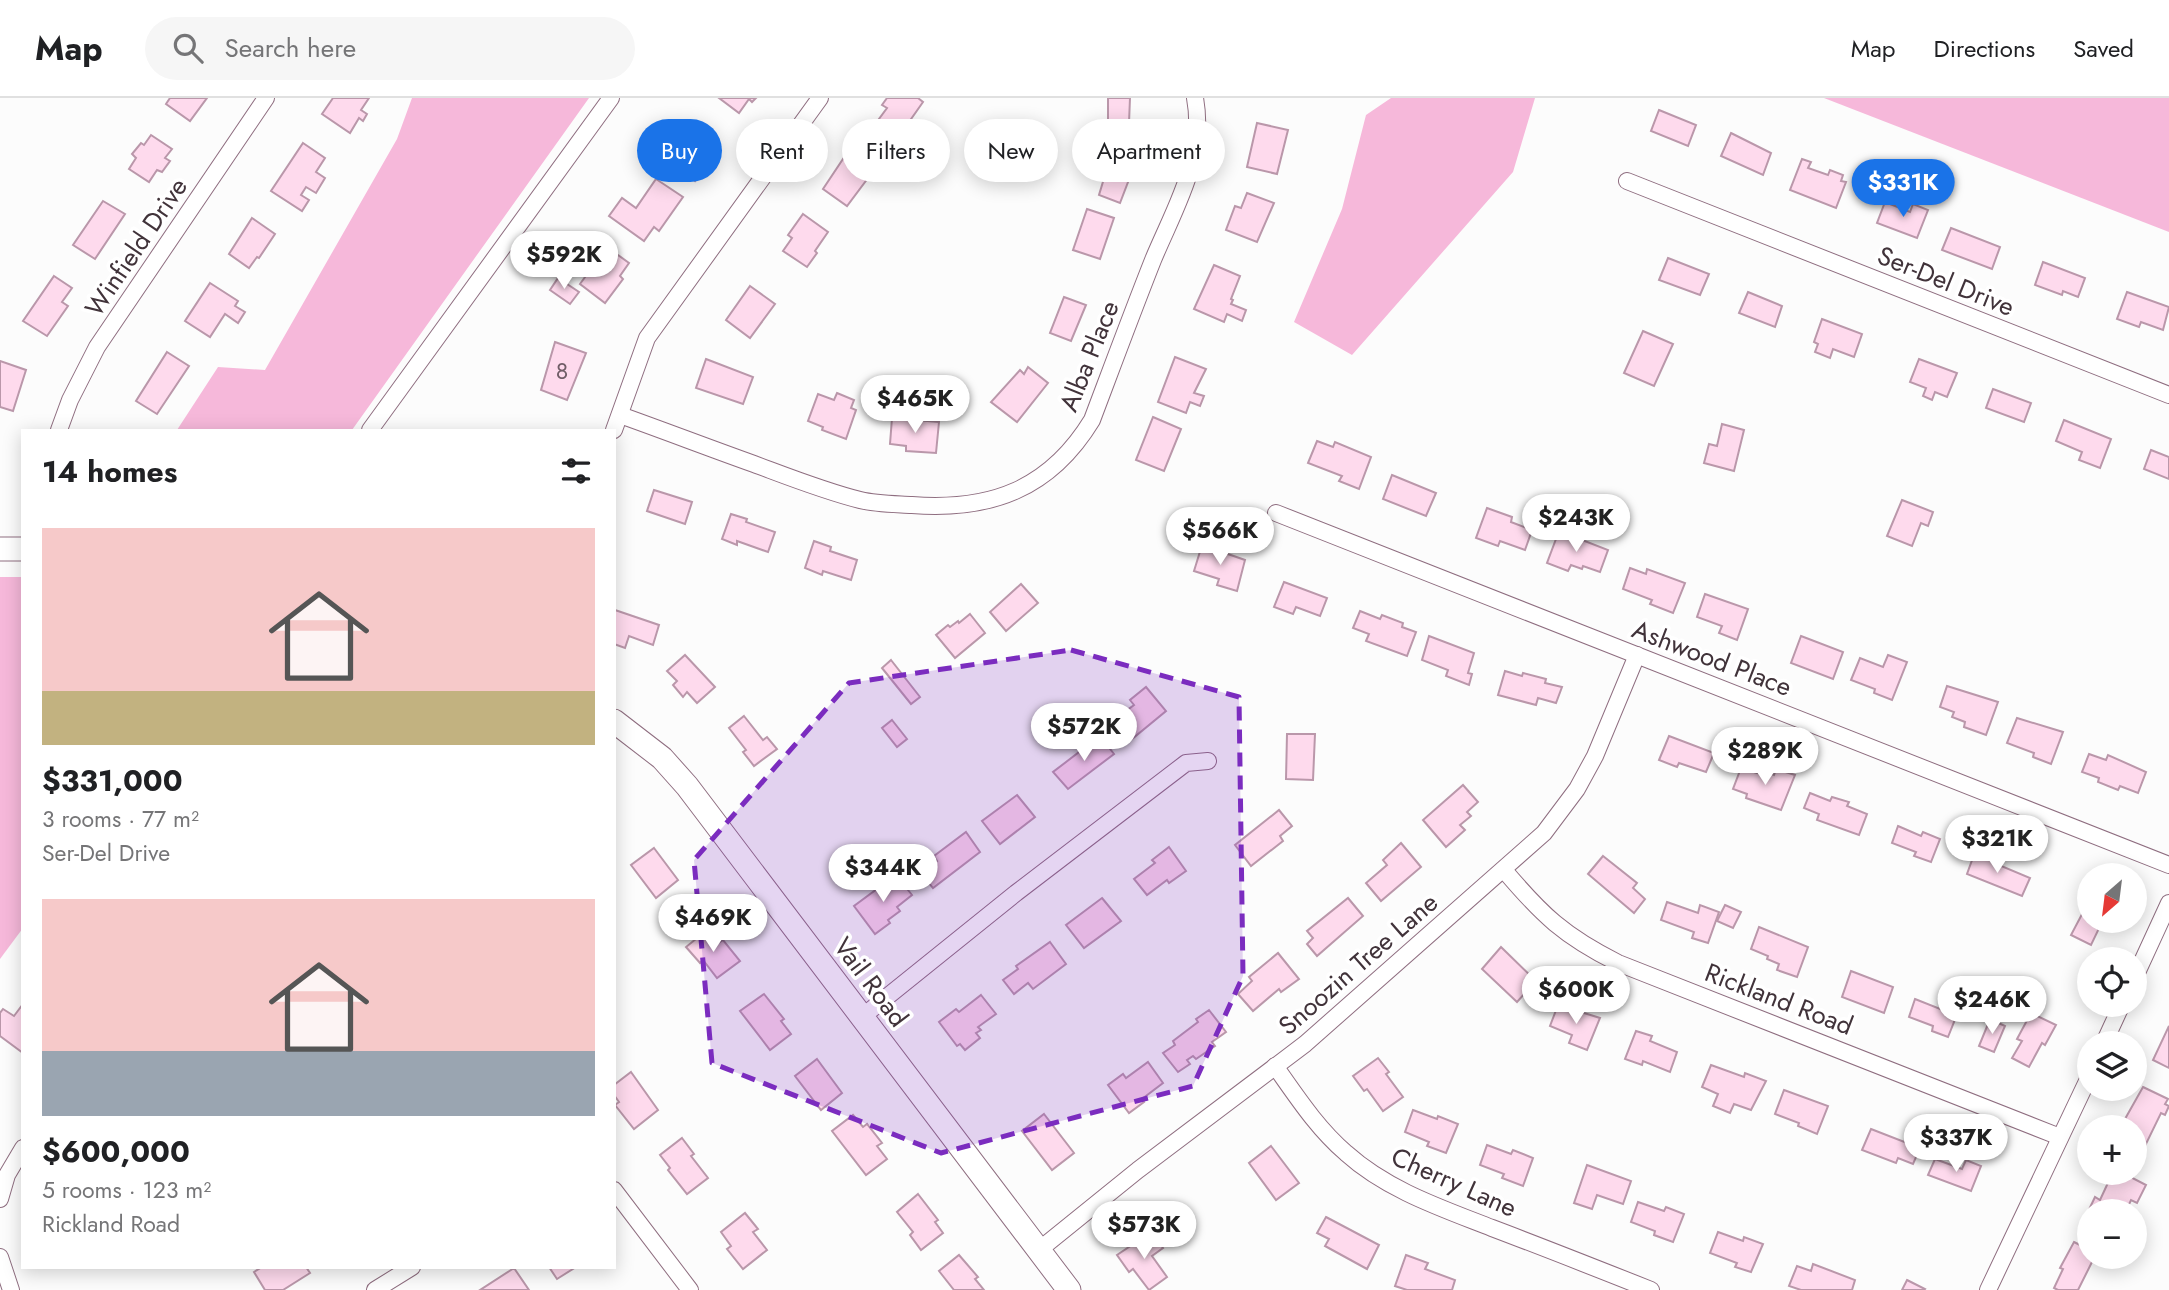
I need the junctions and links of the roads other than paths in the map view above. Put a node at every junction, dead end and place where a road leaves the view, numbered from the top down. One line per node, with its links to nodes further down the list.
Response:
1 (266, 98): 8 (street, Winfield Drive)
2 (611, 98): 9 (street)
3 (820, 98): 7 (street)
4 (1195, 98): 7 (street, Alba Place)
5 (1627, 181): 6 (street, Ser-Del Drive)
6 (2169, 396)
7 (617, 423)
8 (59, 429)
9 (371, 429)
10 (1276, 513): 13 (street, Ashwood Place)
11 (0, 549): 12 (street)
12 (21, 549)
13 (1637, 655): 16 (street, Ashwood Place); 17 (street, Snoozin Tree Lane)
14 (616, 723): 20 (street, Vail Road)
15 (1208, 761): 20 (street)
16 (2169, 865)
17 (1504, 870): 21 (street, Snoozin Tree Lane); 23 (street, Rickland Road)
18 (2169, 904): 19 (street)
19 (2147, 951)
20 (862, 1017): 27 (street, Vail Road)
21 (1275, 1066): 27 (street, Snoozin Tree Lane); 34 (street, Cherry Lane)
22 (2077, 1101): 23 (street)
23 (2060, 1137): 35 (street)
24 (21, 1150): 26 (street)
25 (616, 1193): 32 (street)
26 (0, 1199)
27 (1039, 1250): 33 (street, Vail Road)
28 (0, 1257): 30 (street)
29 (409, 1269): 31 (street)
30 (11, 1290)
31 (375, 1290)
32 (690, 1290)
33 (1069, 1290)
34 (1651, 1290)
35 (1988, 1290)

